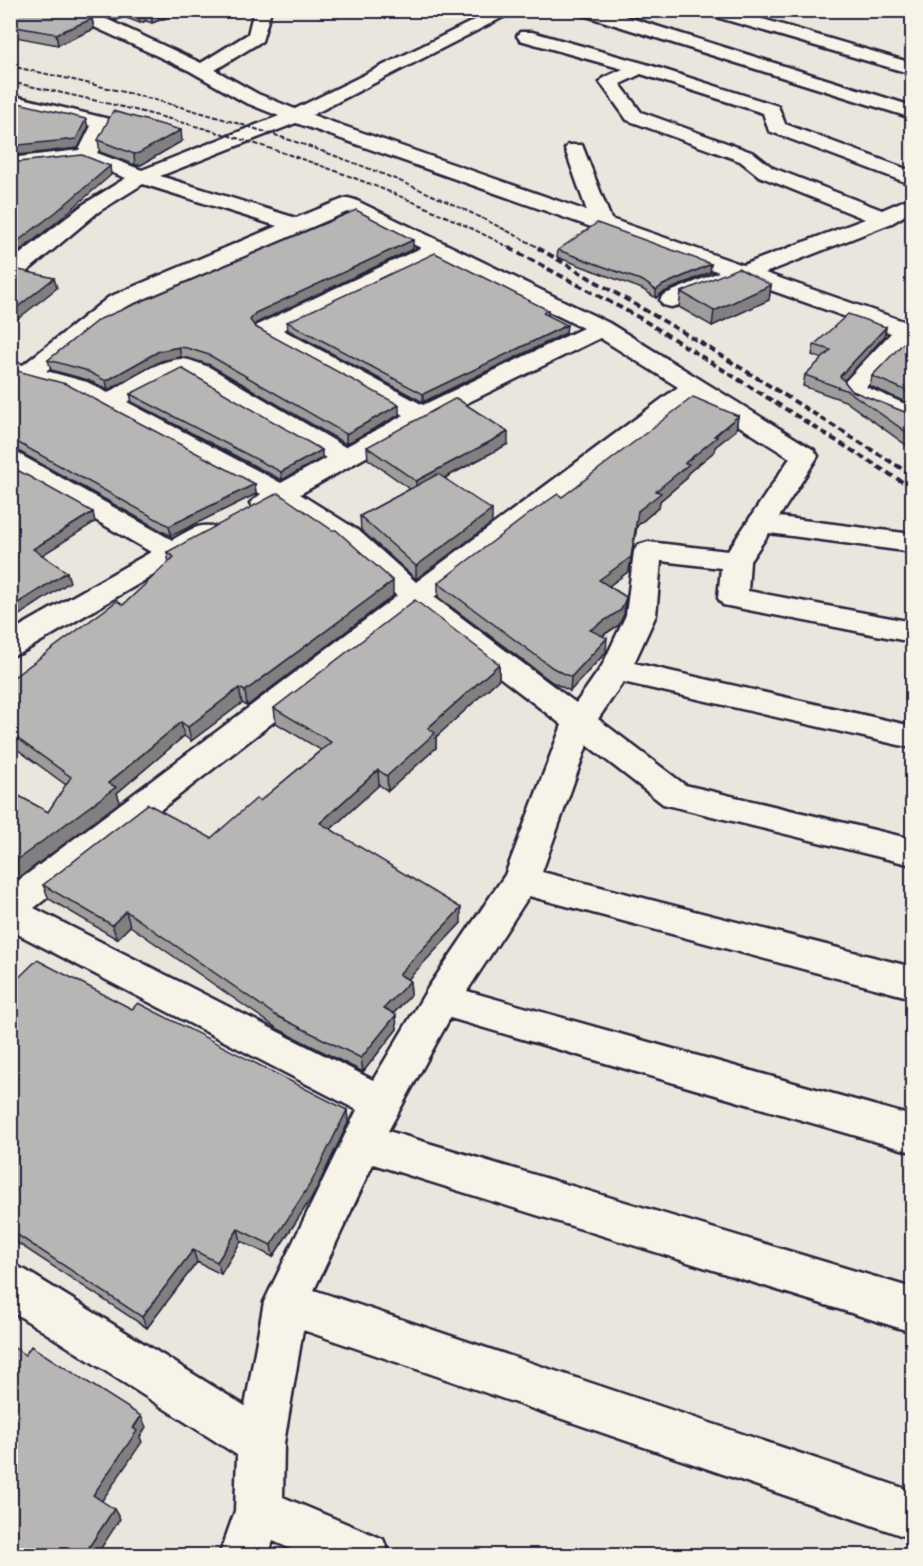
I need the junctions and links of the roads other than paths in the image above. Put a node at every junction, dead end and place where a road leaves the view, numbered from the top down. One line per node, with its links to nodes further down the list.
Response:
1 (72, 10): 9 (street)
2 (263, 10): 9 (street)
3 (586, 10): 11 (street)
4 (712, 10): 8 (street)
5 (498, 12): 12 (street)
6 (526, 36): 7 (street)
7 (640, 68): 18 (street); 20 (street)
8 (912, 69)
9 (202, 70): 12 (street)
10 (10, 101): 14 (street)
11 (912, 112)
12 (296, 116): 17 (street); 21 (street)
13 (575, 148): 21 (street)
14 (86, 156): 15 (street); 17 (street)
15 (19, 163): 16 (street)
16 (10, 176)
17 (141, 177): 22 (street); 24 (street)
18 (912, 178)
19 (912, 203): 20 (street)
20 (885, 219): 25 (street)
21 (602, 224): 25 (street)
22 (298, 226): 23 (street); 30 (street)
23 (439, 248): 28 (street); 33 (street)
24 (21, 256): 26 (street)
25 (741, 272): 27 (street); 29 (street)
26 (10, 274)
27 (670, 300)
28 (601, 328): 31 (street); 33 (street)
29 (910, 331): 34 (street)
30 (19, 370): 32 (street)
31 (695, 386): 38 (street); 42 (street)
32 (107, 404): 35 (street); 37 (street)
33 (423, 415): 35 (street)
34 (912, 416)
35 (345, 458): 37 (street)
36 (10, 460): 40 (street)
37 (282, 494): 40 (street); 42 (street)
38 (760, 523): 39 (street); 41 (street)
39 (912, 543)
40 (171, 551): 44 (street)
41 (736, 561): 43 (street); 45 (street)
42 (415, 597): 46 (street); 50 (street)
43 (912, 632)
44 (10, 646)
45 (616, 670): 46 (street); 47 (street)
46 (579, 722): 48 (street); 49 (street)
47 (912, 737)
48 (912, 852)
49 (521, 880): 52 (street); 53 (street)
50 (10, 907)
51 (10, 913): 54 (street)
52 (912, 983)
53 (441, 999): 54 (street); 55 (street)
54 (381, 1103): 56 (street)
55 (912, 1134)
56 (362, 1142): 58 (street); 59 (street)
57 (10, 1284): 60 (street)
58 (286, 1302): 60 (street); 62 (street)
59 (912, 1310)
60 (261, 1443): 61 (street)
61 (259, 1511): 63 (street); 64 (street)
62 (912, 1515)
63 (243, 1556)
64 (366, 1556)

